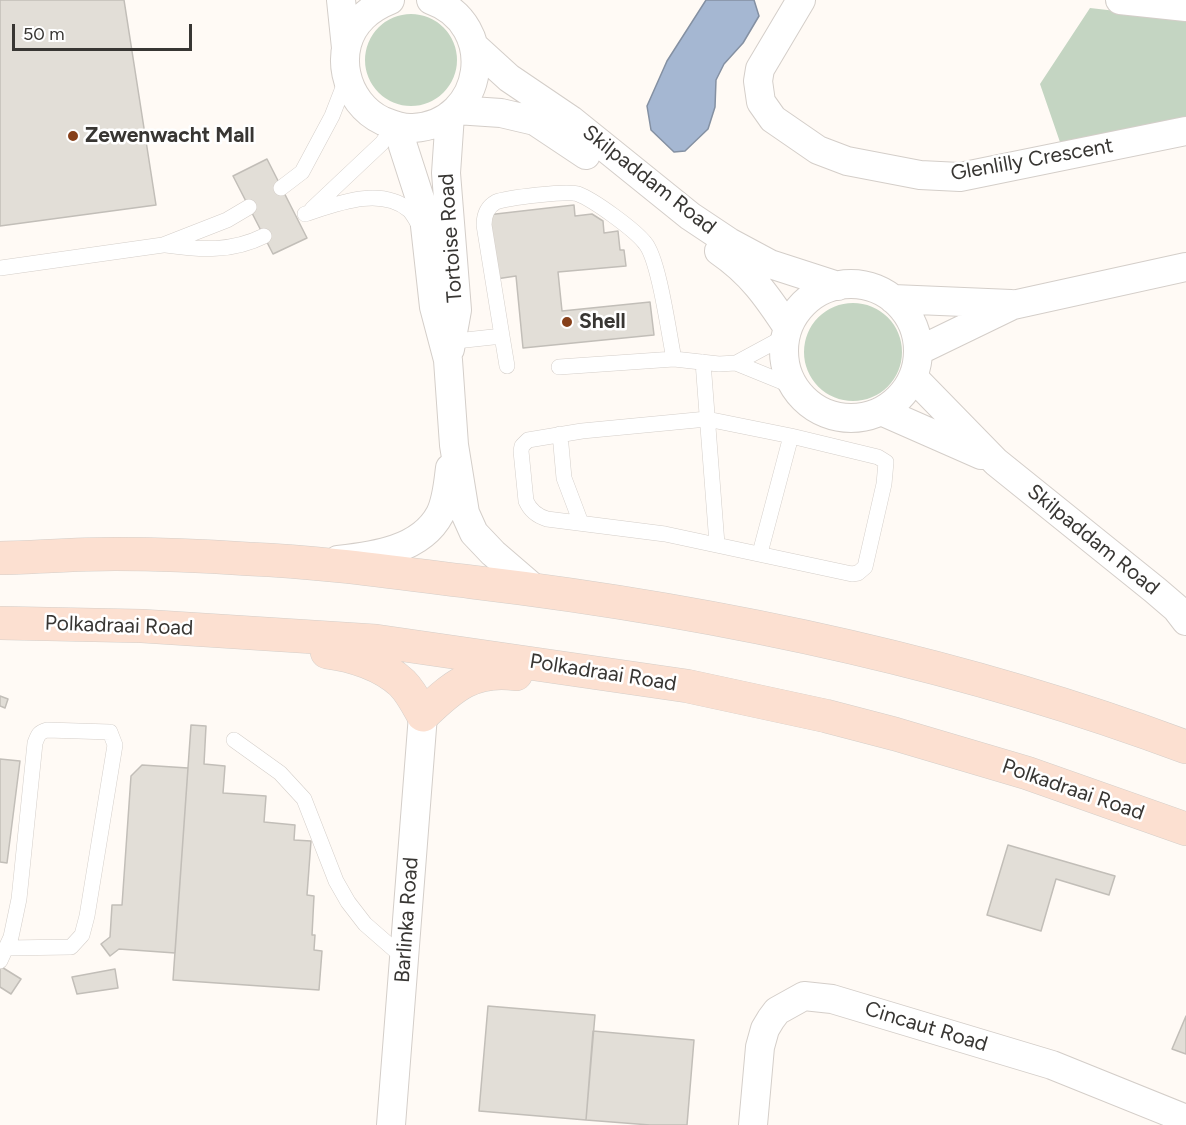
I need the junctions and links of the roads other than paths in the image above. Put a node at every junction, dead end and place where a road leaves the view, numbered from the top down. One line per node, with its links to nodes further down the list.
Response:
1 (341, 0): 9 (street)
2 (390, 0): 9 (street)
3 (430, 0): 7 (street)
4 (801, 0): 13 (street, Glenlilly Crescent)
5 (1120, 0): 6 (street)
6 (1186, 7)
7 (463, 10): 8 (street)
8 (475, 47): 11 (street); 21 (street, Skilpaddam Road)
9 (346, 50): 10 (street)
10 (346, 79): 12 (street); 14 (lane)
11 (453, 113): 12 (street); 24 (street, Skilpaddam Road); 26 (street, Tortoise Road)
12 (397, 127): 16 (street, Tortoise Road); 16 (lane)
13 (1186, 131)
14 (281, 188)
15 (249, 207): 18 (lane)
16 (426, 235): 26 (street, Tortoise Road)
17 (264, 236): 18 (lane)
18 (163, 245): 20 (lane)
19 (1186, 267): 23 (street)
20 (0, 268)
21 (838, 286): 22 (street); 24 (street)
22 (893, 299): 23 (street); 30 (street)
23 (1013, 304): 30 (street)
24 (787, 332): 29 (lane); 33 (street)
25 (502, 336): 26 (lane); 27 (lane); 31 (lane)
26 (448, 348): 38 (street, Tortoise Road)
27 (674, 359): 28 (lane); 32 (lane)
28 (703, 362): 29 (lane); 35 (lane)
29 (736, 363): 33 (lane)
30 (915, 364): 34 (street); 39 (street, Skilpaddam Road)
31 (507, 366)
32 (559, 367)
33 (795, 387): 34 (street)
34 (881, 411): 39 (street, Skilpaddam Road)
35 (706, 419): 36 (lane); 37 (lane); 41 (lane)
36 (560, 434): 40 (lane); 40 (lane)
37 (791, 436): 42 (lane); 42 (lane)
38 (454, 445): 44 (street, Tortoise Road); 45 (street, Tortoise Road)
39 (996, 462): 46 (street, Skilpaddam Road)
40 (581, 523): 41 (lane)
41 (717, 544): 42 (lane)
42 (760, 553)
43 (0, 558): 44 (main road)
44 (306, 564): 45 (main road)
45 (536, 590): 52 (main road)
46 (1186, 621)
47 (0, 623): 48 (main road, Polkadraai Road)
48 (141, 626): 49 (main road, Polkadraai Road); 50 (main road)
49 (687, 686): 50 (main road); 53 (main road, Polkadraai Road)
50 (423, 715): 55 (street, Barlinka Road)
51 (234, 740): 55 (lane)
52 (1186, 747)
53 (1186, 829)
54 (4, 954): 54 (lane)
55 (404, 958): 57 (street, Barlinka Road)
56 (1186, 1119): 58 (street, Cincaut Road)
57 (391, 1125)
58 (753, 1125)

